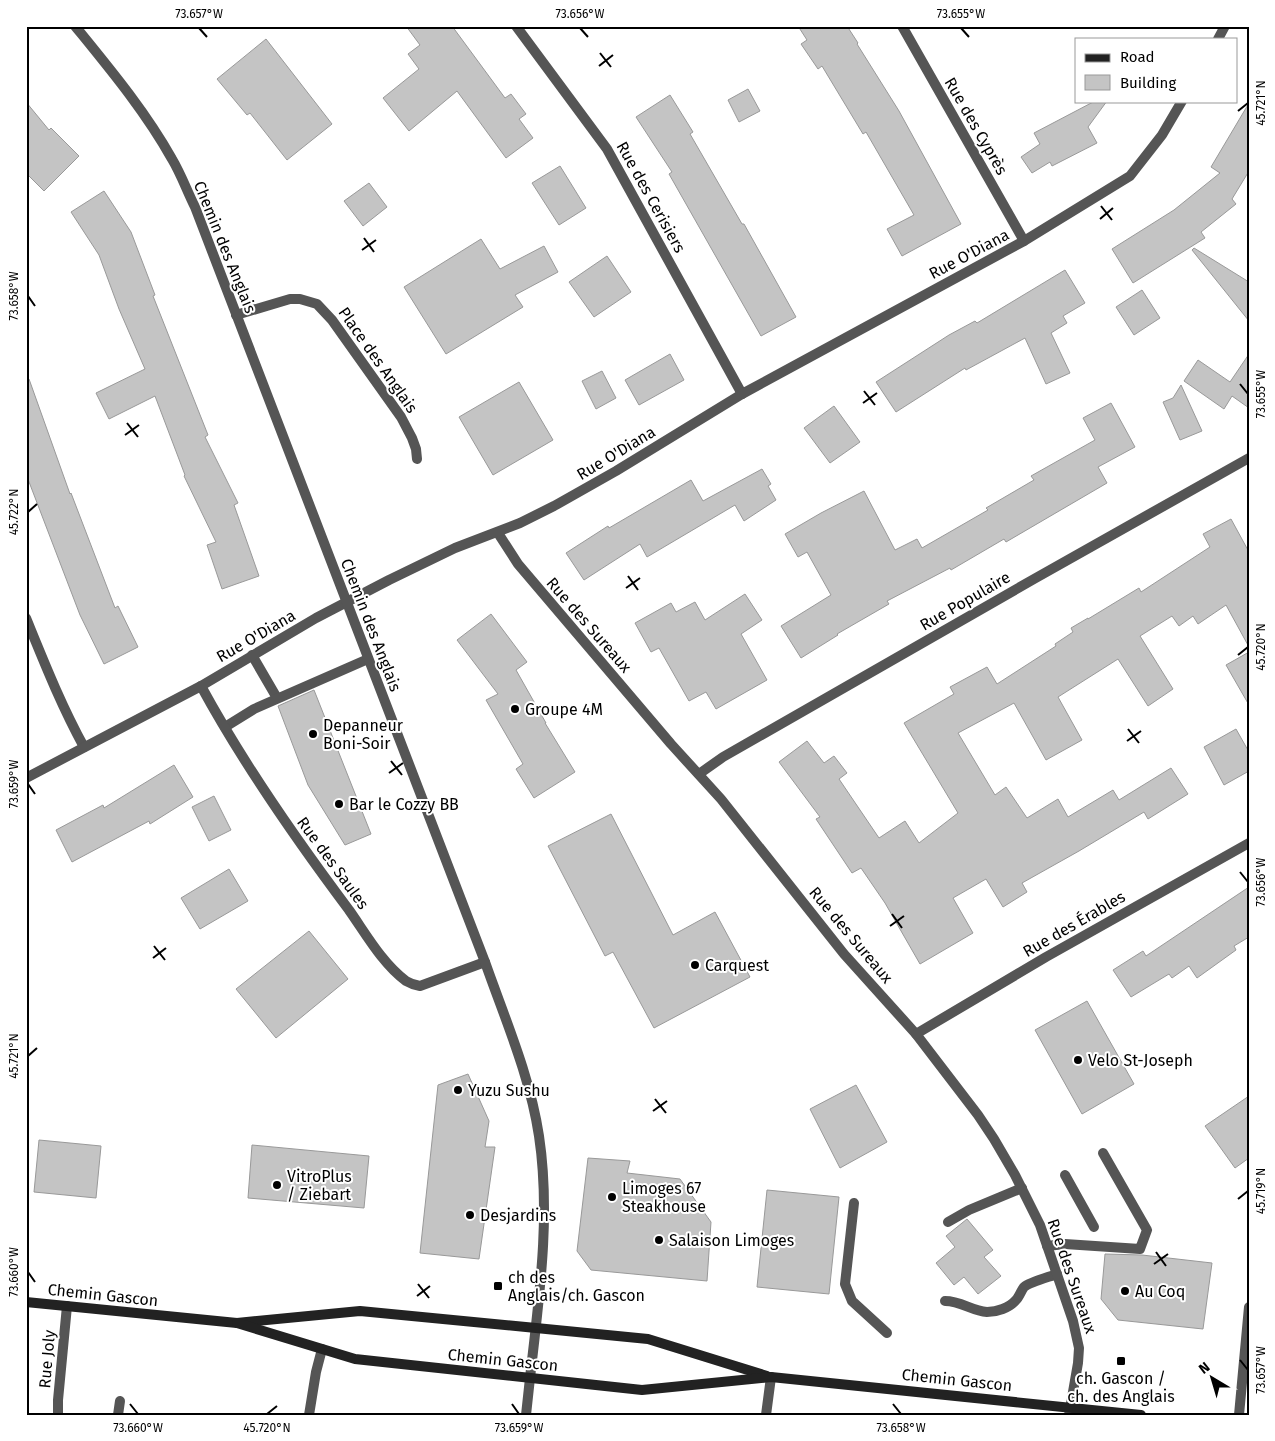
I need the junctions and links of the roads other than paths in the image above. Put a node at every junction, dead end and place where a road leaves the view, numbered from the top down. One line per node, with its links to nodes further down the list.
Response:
1 (75, 26): 8 (street, Chemin des Anglais)
2 (516, 26): 9 (street, Rue des Cerisiers)
3 (902, 26): 7 (street, Rue des Cyprès)
4 (1225, 26): 5 (street)
5 (1219, 38)
6 (1181, 102): 7 (street, Rue O'Diana)
7 (1024, 241): 9 (street, Rue O'Diana)
8 (236, 315): 11 (street, Place des Anglais); 13 (street, Chemin des Anglais)
9 (742, 394): 12 (street, Rue O'Diana)
10 (1249, 458): 21 (street, Rue Populaire)
11 (417, 459)
12 (498, 533): 13 (street, Rue O'Diana); 21 (street, Rue des Sureaux)
13 (346, 602): 15 (street, Rue O'Diana); 16 (street, Chemin des Anglais)
14 (26, 618): 20 (street)
15 (252, 656): 17 (street, Rue O'Diana); 18 (street)
16 (368, 659): 18 (street); 24 (street, Chemin des Anglais)
17 (201, 686): 19 (street, Rue des Saules); 20 (street, Rue O'Diana)
18 (277, 698): 19 (street)
19 (225, 727): 24 (street, Rue des Saules)
20 (84, 747): 22 (street, Rue O'Diana)
21 (699, 774): 25 (street, Rue des Sureaux)
22 (26, 778)
23 (1249, 843): 25 (street, Rue des Érables)
24 (484, 962): 39 (street, Chemin des Anglais)
25 (916, 1034): 28 (street, Rue des Sureaux)
26 (1103, 1153): 32 (street)
27 (1065, 1174): 31 (street)
28 (1022, 1188): 30 (street); 32 (street, Rue des Sureaux)
29 (854, 1203): 40 (street)
30 (948, 1222)
31 (1094, 1227)
32 (1047, 1246): 33 (street, Rue des Sureaux)
33 (1057, 1274): 34 (street); 45 (street, Rue des Sureaux)
34 (945, 1301)
35 (26, 1302): 36 (main road, Chemin Gascon)
36 (67, 1306): 38 (main road, Chemin Gascon); 46 (street, Rue Joly)
37 (1249, 1306): 52 (street)
38 (237, 1323): 39 (main road, Chemin Gascon); 41 (main road, Chemin Gascon)
39 (536, 1328): 42 (main road, Chemin Gascon); 43 (street, Chemin des Anglais)
40 (887, 1333)
41 (322, 1349): 43 (main road, Chemin Gascon); 48 (street)
42 (770, 1377): 43 (main road, Chemin Gascon); 45 (main road, Chemin Gascon); 50 (street)
43 (530, 1378): 49 (street, Chemin des Anglais)
44 (120, 1401): 47 (street)
45 (1069, 1411): 51 (main road, Chemin Gascon)
46 (58, 1415)
47 (118, 1415)
48 (309, 1415)
49 (526, 1415)
50 (766, 1415)
51 (1141, 1415)
52 (1239, 1415)

